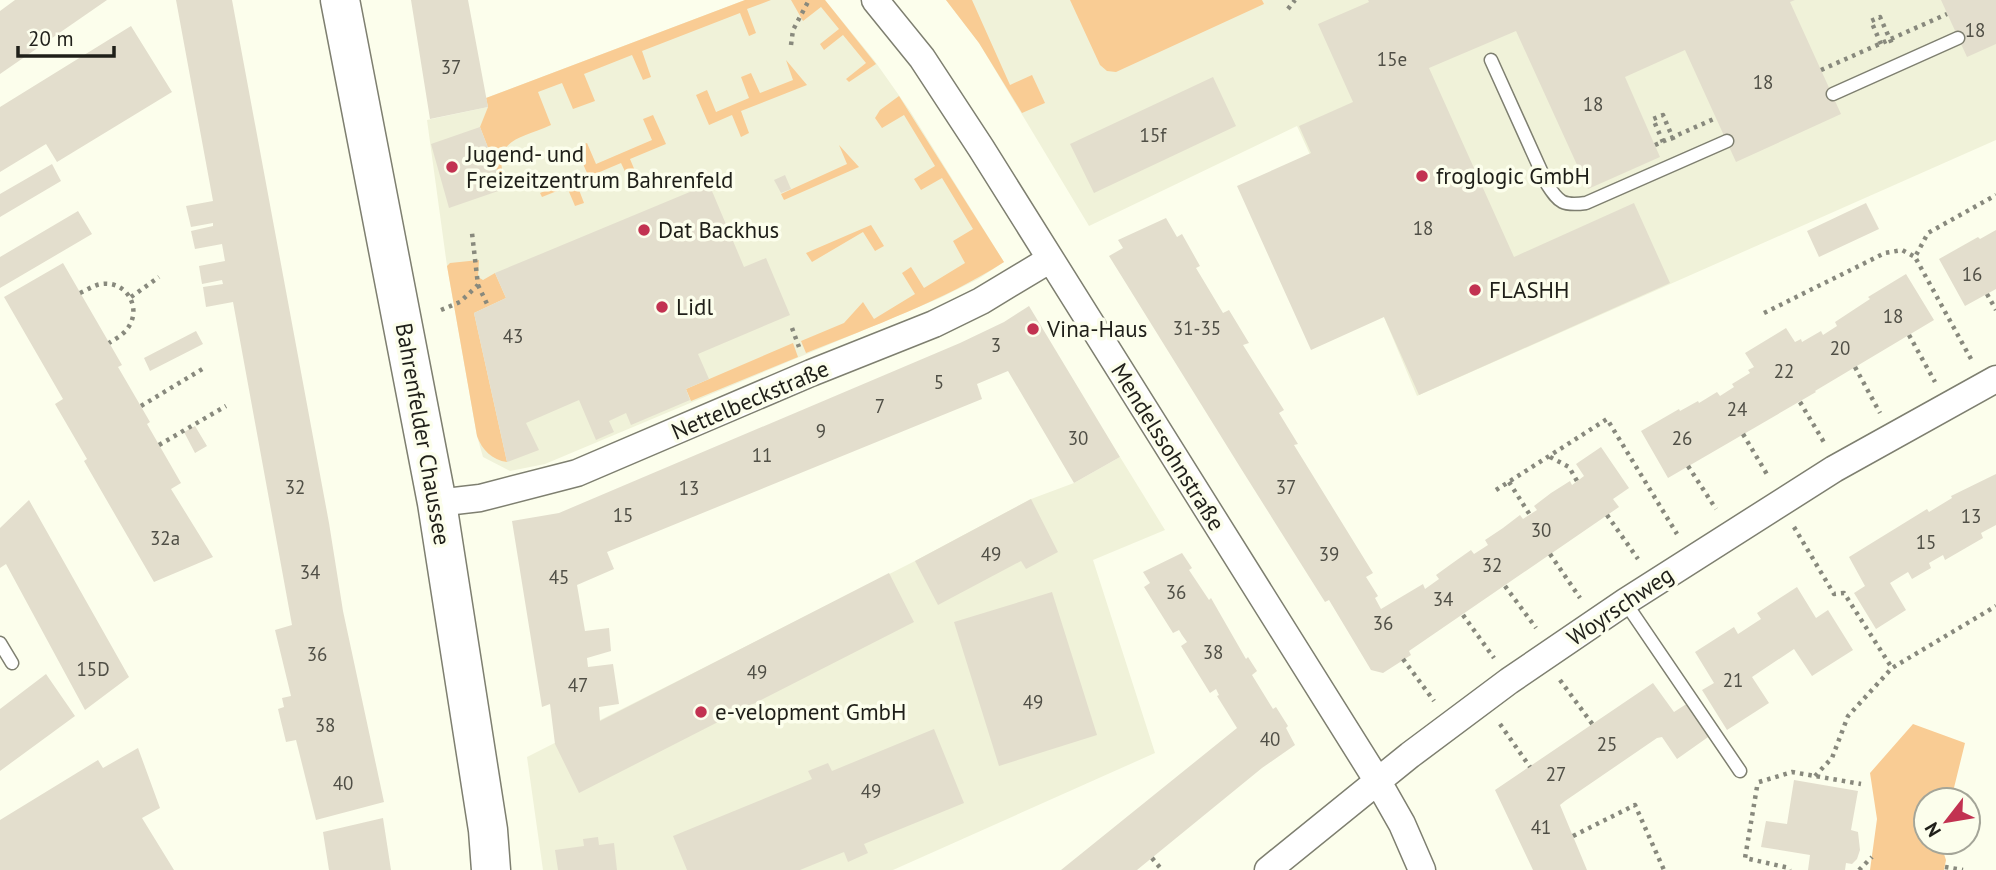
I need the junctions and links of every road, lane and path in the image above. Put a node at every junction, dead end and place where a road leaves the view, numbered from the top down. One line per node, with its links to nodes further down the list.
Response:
1 (340, 0): 54 (main road, Bahrenfelder Chaussee)
2 (809, 0): 9 (path)
3 (875, 0): 22 (street, Mendelssohnstraße)
4 (1295, 0): 5 (path)
5 (1288, 9)
6 (1947, 14): 8 (path, bridge)
7 (1958, 38): 11 (lane)
8 (1881, 44): 11 (path); 12 (path, bridge)
9 (791, 45)
10 (1492, 60): 18 (lane)
11 (1901, 64): 13 (lane)
12 (1821, 71)
13 (1833, 94)
14 (1716, 118): 16 (path, bridge)
15 (1727, 141): 18 (lane)
16 (1663, 142): 17 (path, bridge); 18 (path)
17 (1656, 145)
18 (1684, 160)
19 (1996, 195): 21 (path)
20 (472, 233): 24 (path)
21 (1915, 257): 31 (path); 36 (path)
22 (1049, 260): 54 (street, Nettelbeckstraße); 80 (street, Mendelssohnstraße)
23 (159, 277): 27 (path)
24 (478, 285): 28 (path); 29 (path)
25 (80, 293): 27 (path)
26 (1987, 294): 30 (path)
27 (131, 297): 34 (path)
28 (488, 306)
29 (442, 310)
30 (1996, 310)
31 (1764, 313)
32 (792, 328): 35 (path)
33 (1909, 335): 40 (path)
34 (109, 343)
35 (799, 345)
36 (1973, 363)
37 (1855, 367): 44 (path)
38 (204, 368): 42 (path)
39 (1996, 379): 64 (street, Woyrschweg)
40 (1935, 383)
41 (1800, 401): 46 (path)
42 (141, 406)
43 (226, 406): 47 (path)
44 (1881, 413)
45 (1743, 433): 50 (path)
46 (1825, 444)
47 (159, 445)
48 (1549, 457): 51 (path); 52 (path); 59 (path)
49 (1688, 466): 55 (path)
50 (1768, 477)
51 (1577, 481)
52 (1509, 482): 53 (path); 56 (path)
53 (1496, 490)
54 (436, 503): 87 (main road, Bahrenfelder Chaussee)
55 (1716, 509)
56 (1530, 514)
57 (1607, 515): 61 (path)
58 (1794, 527): 72 (path)
59 (1678, 535)
60 (1550, 554): 63 (path)
61 (1638, 560)
62 (1505, 586): 67 (path)
63 (1580, 598)
64 (1625, 602): 78 (lane); 80 (street, Woyrschweg)
65 (1996, 606): 72 (path)
66 (1463, 615): 70 (path)
67 (1536, 628)
68 (0, 643): 71 (lane)
69 (1404, 659): 74 (path)
70 (1494, 659)
71 (12, 663)
72 (1892, 668): 79 (path)
73 (1560, 679): 76 (path)
74 (1434, 701)
75 (1500, 723): 77 (path)
76 (1593, 724)
77 (1530, 767)
78 (1740, 771): 81 (path)
79 (1815, 776): 81 (path); 82 (path)
80 (1377, 780): 89 (street, Woyrschweg); 90 (street, Mendelssohnstraße)
81 (1757, 782): 92 (path)
82 (1861, 784)
83 (1573, 836): 91 (path)
84 (1871, 857): 93 (path)
85 (1152, 858): 88 (path)
86 (1945, 867): 94 (path)
87 (491, 870)
88 (1162, 870)
89 (1268, 870)
90 (1422, 870)
91 (1664, 870)
92 (1790, 870)
93 (1859, 870)
94 (1963, 870)

